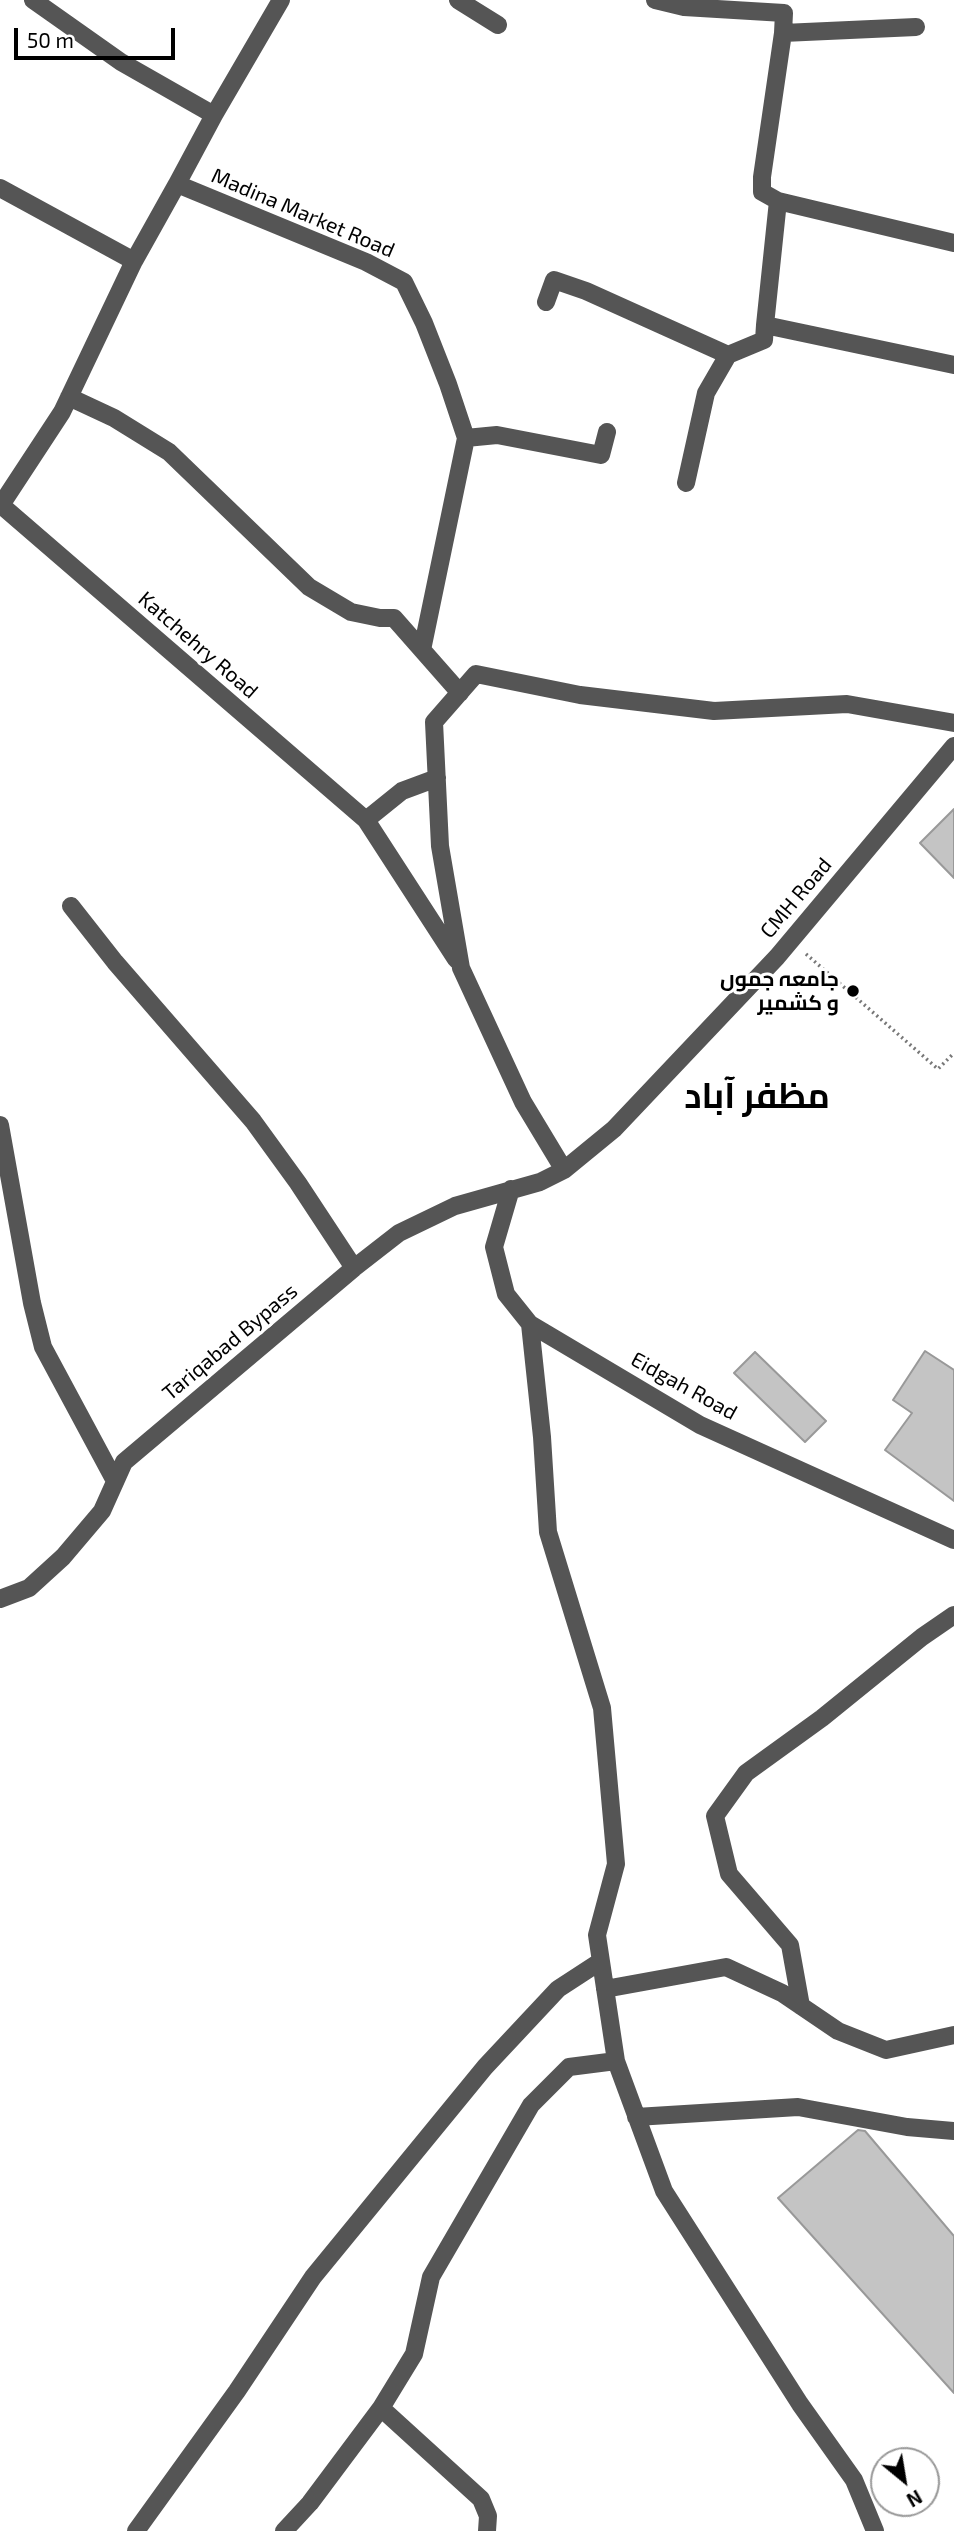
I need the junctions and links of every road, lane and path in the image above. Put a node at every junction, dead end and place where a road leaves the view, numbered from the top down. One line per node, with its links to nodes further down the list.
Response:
1 (33, 0): 8 (street)
2 (281, 0): 8 (street, Madina Market Road)
3 (458, 0): 5 (street)
4 (655, 0): 7 (street)
5 (498, 24)
6 (916, 27): 7 (street)
7 (783, 33): 11 (street)
8 (214, 115): 9 (street, Madina Market Road)
9 (177, 184): 13 (street); 20 (street, Madina Market Road)
10 (0, 188): 13 (street)
11 (778, 201): 12 (street); 15 (street)
12 (954, 243)
13 (135, 261): 18 (street)
14 (546, 302): 16 (street)
15 (765, 325): 16 (street); 17 (street)
16 (728, 355): 21 (street)
17 (954, 365)
18 (69, 397): 22 (street); 23 (street)
19 (607, 432): 20 (street)
20 (466, 438): 23 (street)
21 (686, 484)
22 (0, 505): 28 (street, Katchehry Road)
23 (422, 650): 24 (street)
24 (460, 692): 25 (street); 27 (street)
25 (954, 723)
26 (954, 746): 30 (street, CMH Road)
27 (437, 778): 28 (street); 31 (street)
28 (366, 820): 31 (street, Katchehry Road)
29 (71, 906): 37 (street)
30 (790, 940): 32 (path); 34 (street, CMH Road)
31 (461, 968): 34 (street)
32 (954, 1053)
33 (0, 1125): 39 (street)
34 (564, 1170): 35 (street, CMH Road)
35 (540, 1182): 36 (street, Tariqabad Bypass)
36 (510, 1189): 37 (street, Tariqabad Bypass); 38 (street, Eidgah Road)
37 (354, 1268): 39 (street, Tariqabad Bypass)
38 (530, 1324): 40 (street, Eidgah Road); 43 (street)
39 (115, 1481): 41 (street, Tariqabad Bypass)
40 (954, 1540)
41 (0, 1599)
42 (954, 1615): 45 (street)
43 (601, 1961): 44 (street); 51 (street)
44 (605, 1989): 45 (street); 47 (street)
45 (801, 2006): 46 (street)
46 (954, 2035)
47 (616, 2062): 48 (street); 50 (street)
48 (636, 2117): 49 (street); 54 (street)
49 (954, 2131)
50 (382, 2408): 52 (street); 53 (street)
51 (136, 2531)
52 (284, 2531)
53 (487, 2531)
54 (875, 2531)

